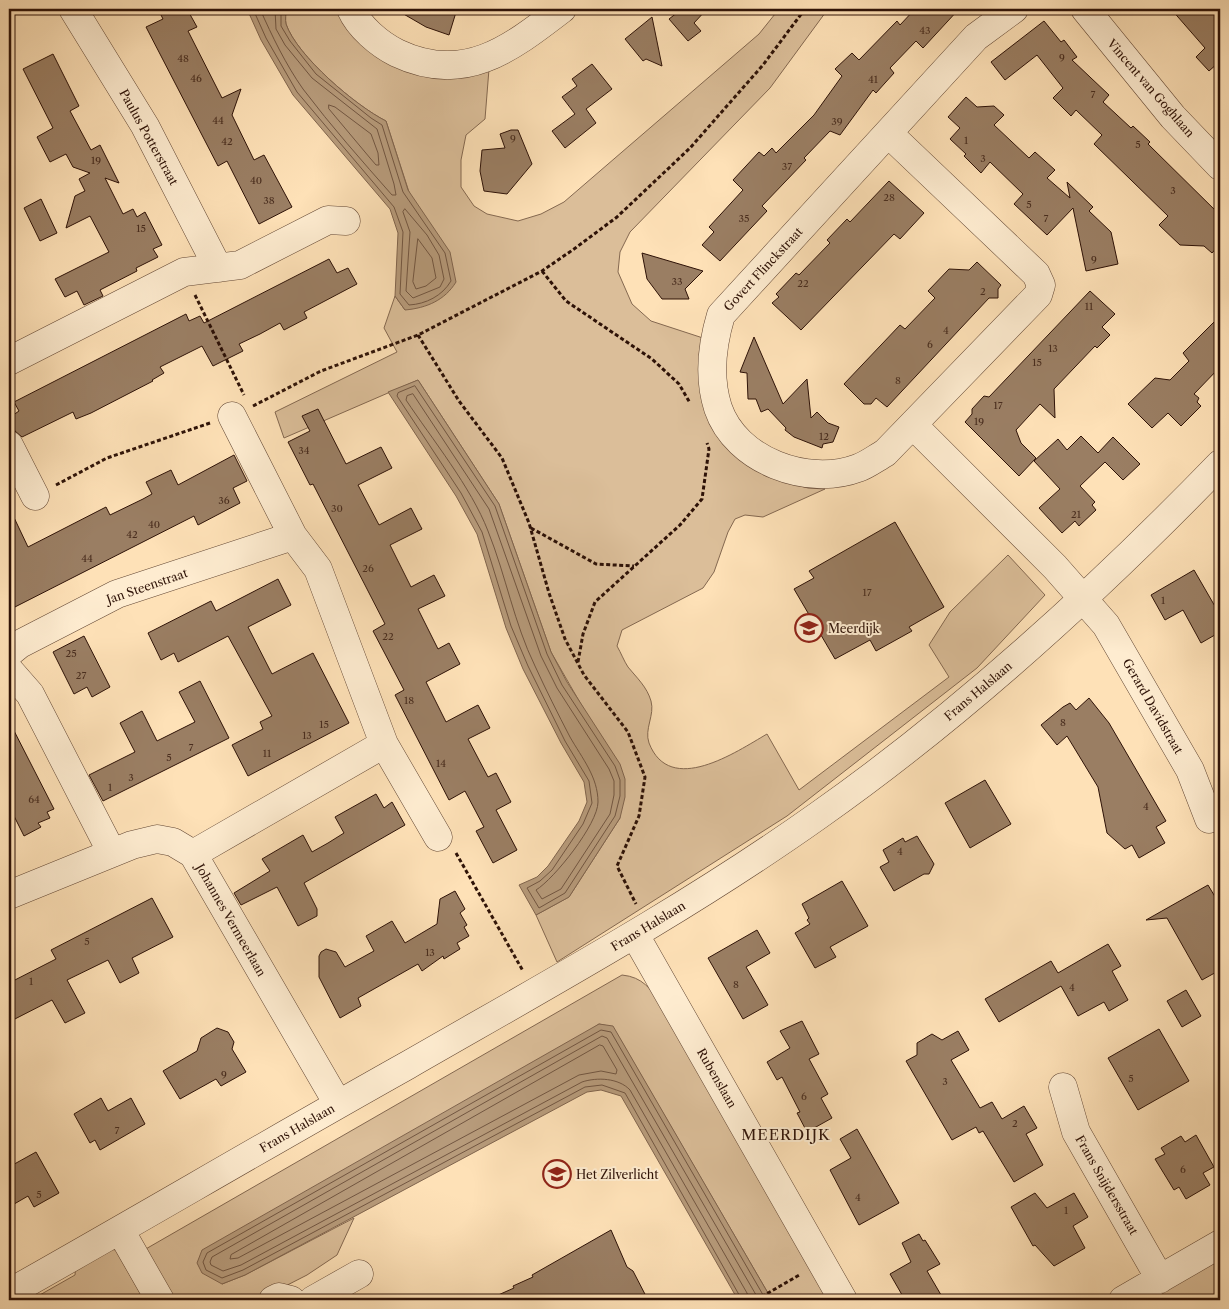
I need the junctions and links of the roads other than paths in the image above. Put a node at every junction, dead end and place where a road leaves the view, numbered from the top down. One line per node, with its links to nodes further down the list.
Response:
1 (74, 9): 9 (street, Paulus Potterstraat)
2 (351, 9): 3 (street)
3 (562, 9)
4 (1014, 9): 6 (street, Govert Flinckstraat)
5 (1085, 9): 7 (street, Vincent van Goghlaan)
6 (888, 133): 12 (street, Govert Flinckstraat); 12 (street, Govert Flinckstraat)
7 (1220, 166)
8 (346, 220): 9 (street)
9 (218, 268): 10 (street)
10 (9, 361)
11 (241, 412): 16 (street)
12 (912, 425): 17 (street)
13 (9, 445): 15 (street)
14 (1220, 464): 17 (street, Frans Halslaan)
15 (35, 496)
16 (293, 536): 18 (street, Jan Steenstraat); 20 (street)
17 (1084, 599): 21 (street, Gerard Davidstraat); 26 (street, Frans Halslaan)
18 (9, 653)
19 (9, 670): 23 (street)
20 (384, 744): 22 (street); 24 (street)
21 (1209, 819)
22 (438, 837)
23 (112, 853): 24 (street, Johannes Vermeerlaan); 25 (street, Johannes Vermeerlaan)
24 (192, 854): 28 (street, Johannes Vermeerlaan)
25 (9, 895)
26 (641, 931): 28 (street, Frans Halslaan); 38 (street, Rubenslaan)
27 (1063, 1087): 32 (street, Frans Snijdersstraat)
28 (338, 1104): 29 (street, Frans Halslaan)
29 (120, 1230): 33 (street, Frans Halslaan); 34 (street)
30 (1220, 1244): 32 (street)
31 (359, 1274): 37 (street)
32 (1160, 1279): 39 (street)
33 (9, 1293)
34 (160, 1300)
35 (273, 1300): 36 (street)
36 (291, 1300)
37 (313, 1300)
38 (843, 1300)
39 (1123, 1300)

